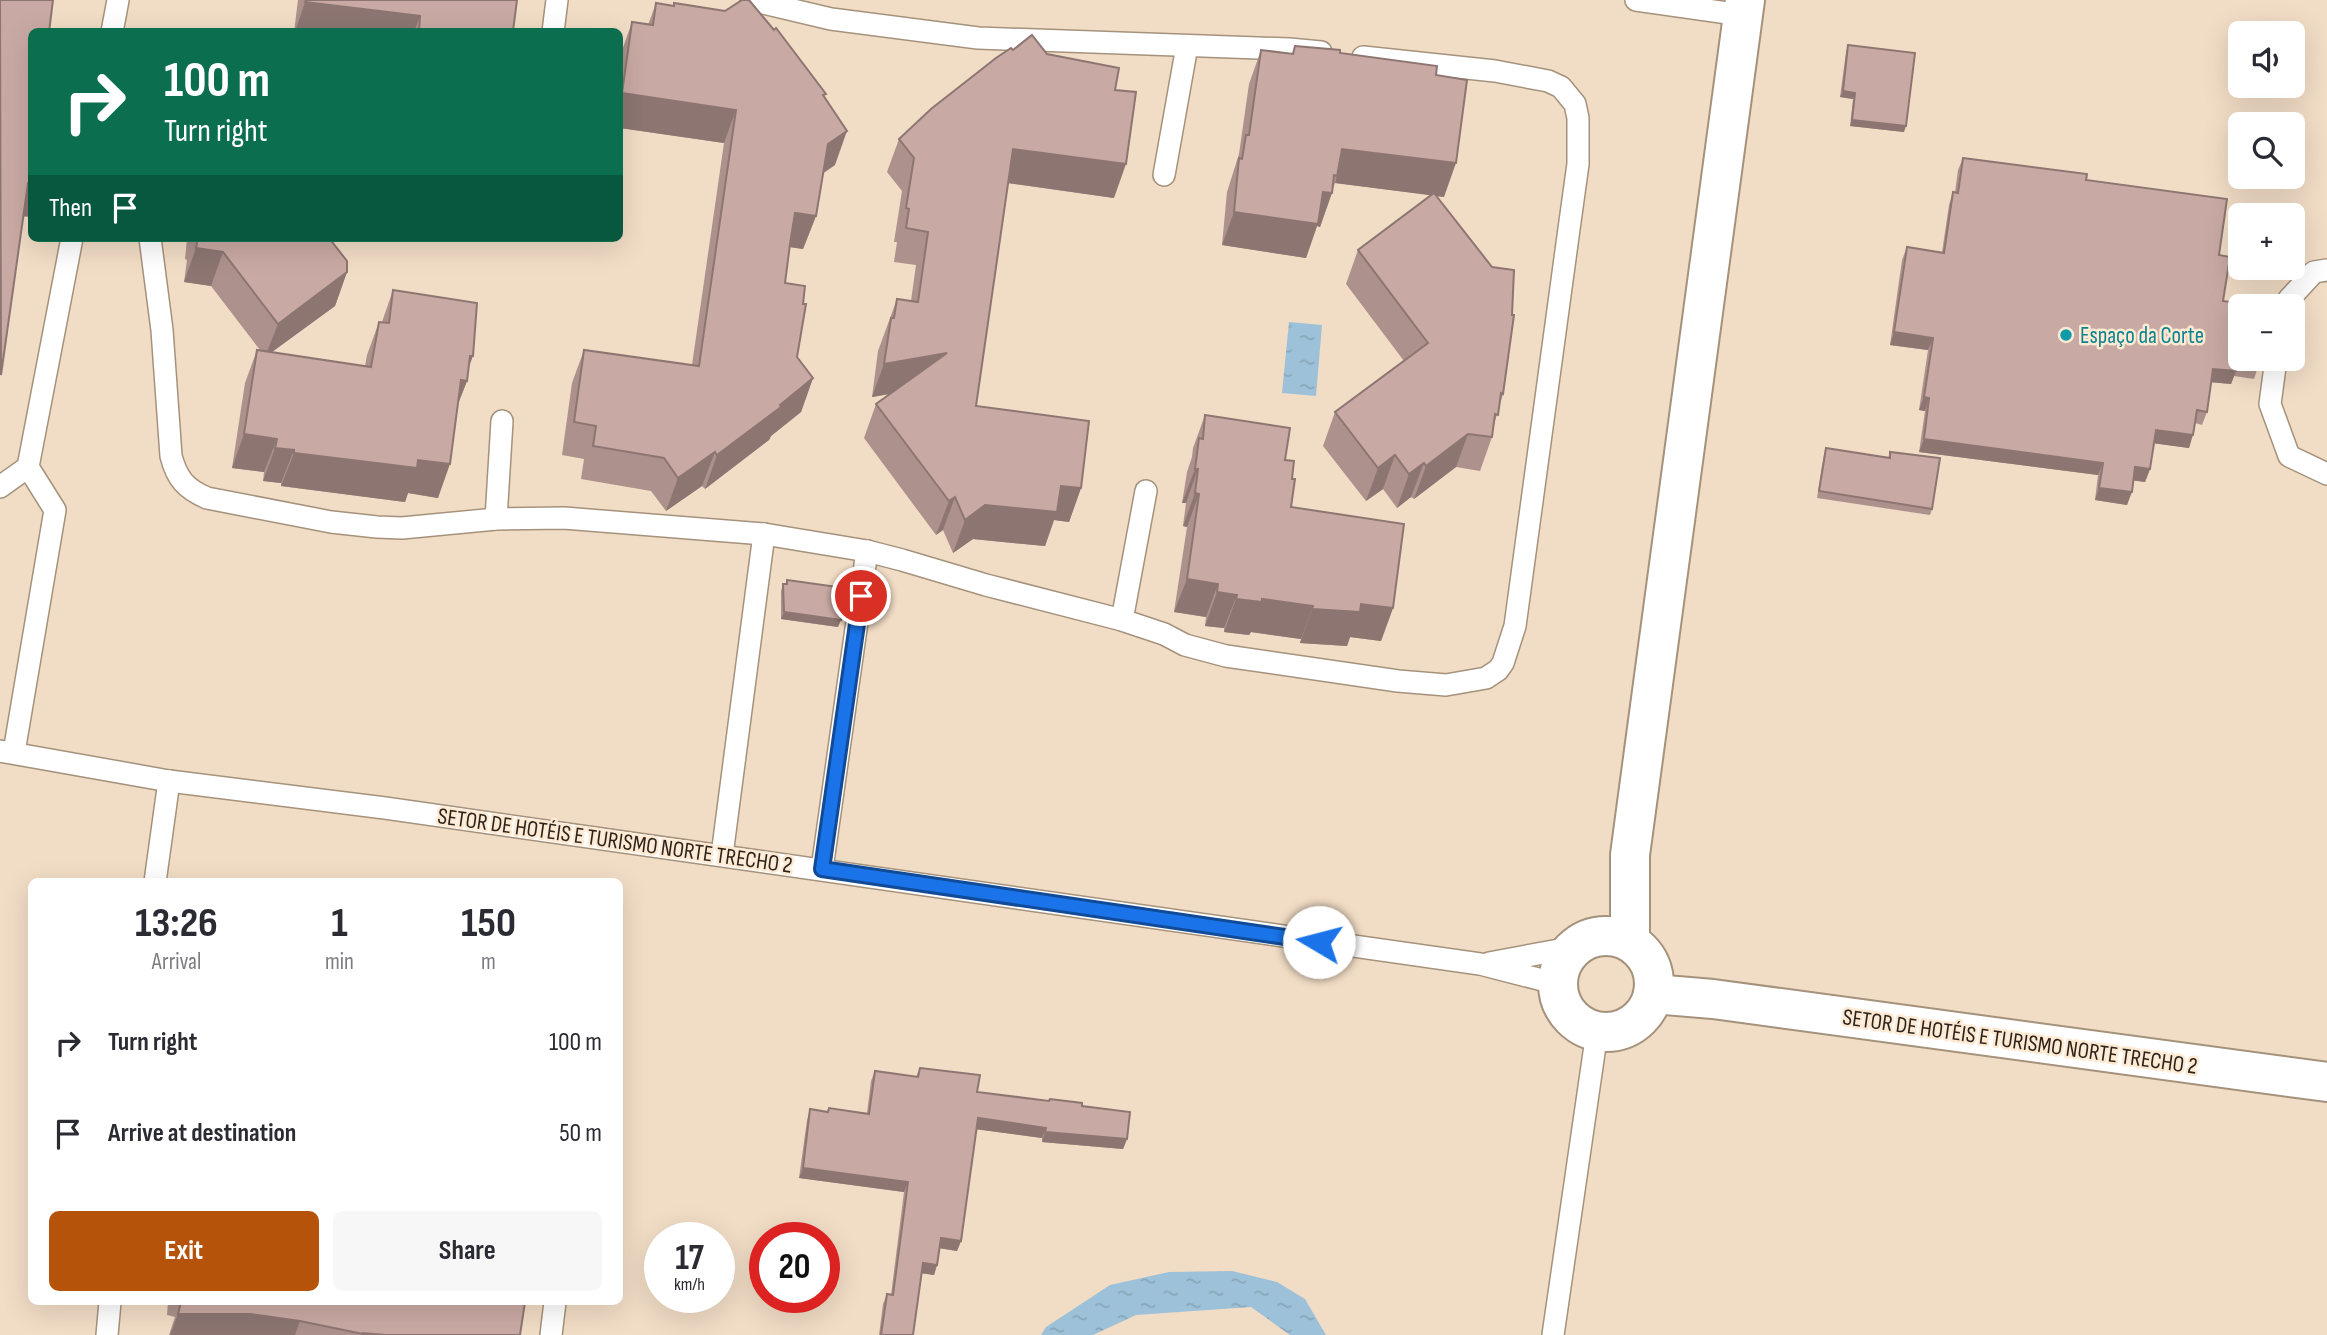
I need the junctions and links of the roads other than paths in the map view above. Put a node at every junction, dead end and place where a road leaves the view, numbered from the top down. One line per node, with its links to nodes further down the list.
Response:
1 (118, 0): 6 (lane)
2 (557, 0): 7 (lane)
3 (751, 0): 8 (lane)
4 (1636, 0): 5 (lane)
5 (1744, 8): 27 (street)
6 (113, 28)
7 (554, 28)
8 (1187, 46): 9 (lane); 23 (lane)
9 (1164, 175)
10 (71, 242): 16 (lane)
11 (151, 242): 20 (lane)
12 (2327, 270): 13 (lane)
13 (2294, 294)
14 (2274, 371): 17 (lane)
15 (502, 421): 20 (lane)
16 (28, 467): 18 (lane); 24 (lane)
17 (2327, 474)
18 (0, 487)
19 (1146, 491): 23 (lane)
20 (496, 519): 21 (lane)
21 (764, 534): 22 (lane); 26 (lane)
22 (867, 551): 23 (lane); 28 (lane)
23 (1122, 620)
24 (7, 751): 25 (lane, SETOR DE HOTÉIS E TURISMO NORTE TRECHO 2)
25 (169, 781): 26 (lane, SETOR DE HOTÉIS E TURISMO NORTE TRECHO 2); 29 (lane)
26 (722, 855): 28 (lane, SETOR DE HOTÉIS E TURISMO NORTE TRECHO 2)
27 (1630, 855): 30 (street); 32 (street)
28 (822, 869): 31 (lane, SETOR DE HOTÉIS E TURISMO NORTE TRECHO 2)
29 (156, 878)
30 (1583, 942): 31 (lane, SETOR DE HOTÉIS E TURISMO NORTE TRECHO 2); 32 (street); 33 (street)
31 (1480, 964): 33 (lane, SETOR DE HOTÉIS E TURISMO NORTE TRECHO 2)
32 (1645, 968): 34 (street); 35 (street, SETOR DE HOTÉIS E TURISMO NORTE TRECHO 2)
33 (1558, 984): 34 (street)
34 (1597, 1032): 40 (lane)
35 (2327, 1083)
36 (110, 1305): 38 (lane)
37 (555, 1305): 39 (lane)
38 (107, 1335)
39 (551, 1335)
40 (1553, 1335)

